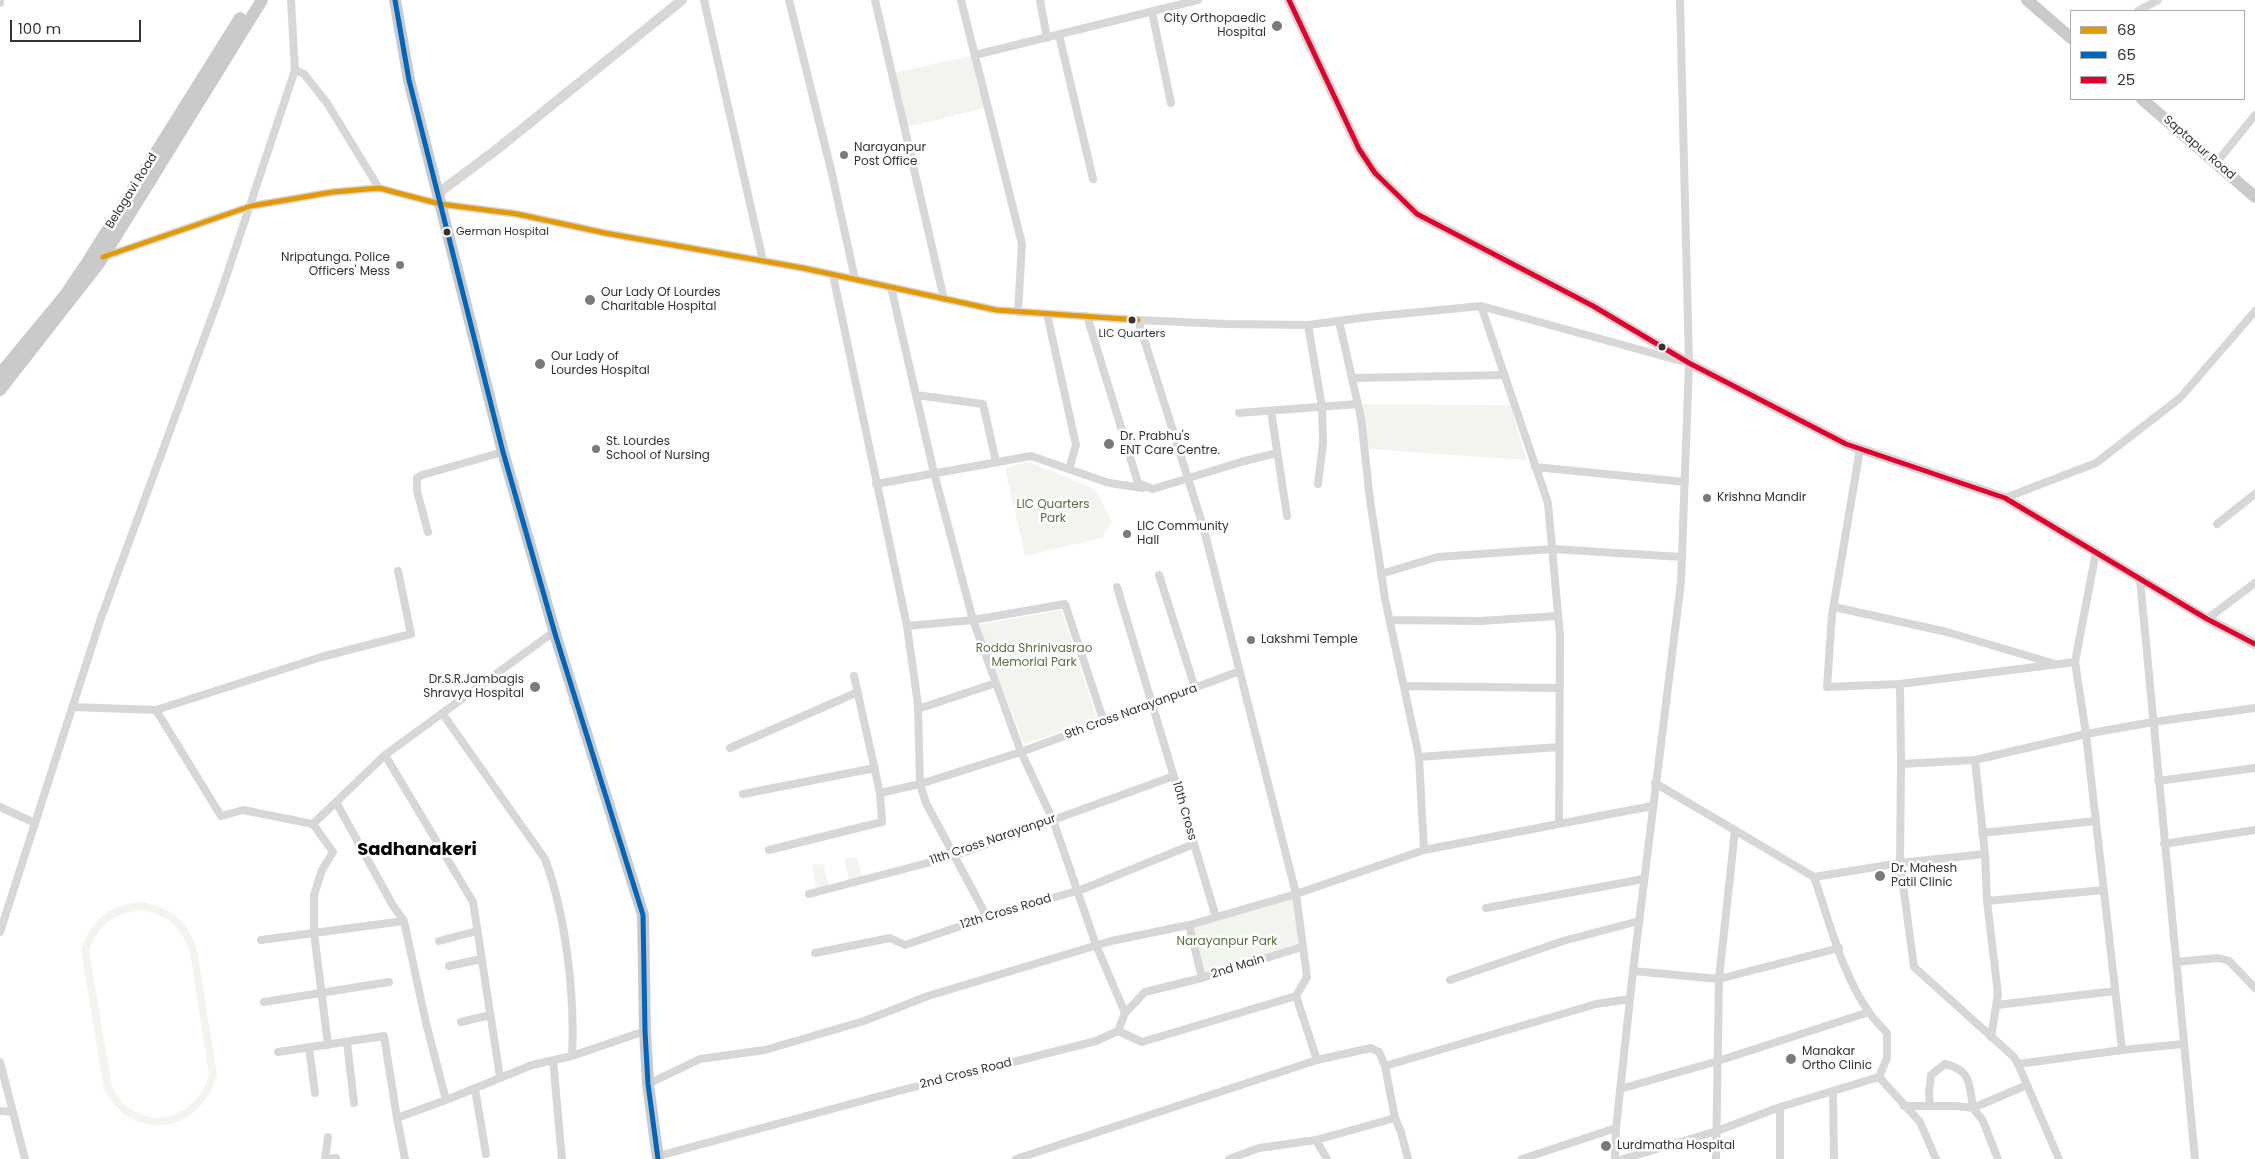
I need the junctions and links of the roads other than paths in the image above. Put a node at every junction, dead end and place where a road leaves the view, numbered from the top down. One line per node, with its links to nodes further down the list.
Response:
1 (252, 0): 47 (main road, Belagavi Road)
2 (262, 0): 32 (main road)
3 (291, 0): 22 (street)
4 (395, 0): 30 (main road)
5 (682, 0): 30 (street)
6 (704, 0): 33 (street)
7 (789, 0): 35 (street)
8 (875, 0): 37 (street)
9 (961, 0): 21 (street)
10 (1040, 0): 20 (street)
11 (1198, 0): 17 (street)
12 (1289, 0): 46 (street)
13 (1680, 0): 46 (street)
14 (2027, 0): 19 (main road)
15 (2158, 0): 16 (street)
16 (2140, 10)
17 (1152, 12): 18 (street); 24 (street)
18 (1059, 35): 20 (street); 27 (street)
19 (2070, 37)
20 (1047, 38): 21 (street)
21 (975, 55): 40 (street)
22 (295, 70): 28 (street); 31 (street)
23 (2143, 100): 26 (main road, Saptapur Road)
24 (1171, 103)
25 (2255, 115): 26 (street)
26 (2216, 162): 29 (main road, Saptapur Road)
27 (1093, 179)
28 (379, 188): 30 (street); 31 (street)
29 (2255, 197)
30 (438, 199): 33 (street); 57 (main road)
31 (251, 206): 32 (street); 101 (street)
32 (103, 257): 50 (main road)
33 (763, 261): 34 (street)
34 (833, 275): 35 (street); 65 (street)
35 (855, 279): 36 (street)
36 (891, 287): 37 (street); 51 (street)
37 (944, 299): 40 (street)
38 (1481, 306): 44 (street); 46 (street); 48 (street)
39 (2255, 311): 69 (street)
40 (1018, 312): 41 (street)
41 (1047, 314): 42 (street); 61 (street)
42 (1087, 316): 43 (street); 67 (street)
43 (1138, 320): 45 (street); 63 (street)
44 (1339, 321): 45 (street); 49 (street)
45 (1308, 325): 53 (street)
46 (1689, 363): 56 (street); 64 (street)
47 (0, 374)
48 (1504, 374): 49 (street); 60 (street)
49 (1352, 378): 52 (street)
50 (0, 390)
51 (916, 395): 59 (street); 62 (street)
52 (1358, 404): 53 (street); 77 (street)
53 (1322, 407): 54 (street); 66 (street)
54 (1271, 411): 55 (street); 58 (street)
55 (1239, 413)
56 (1860, 449): 69 (street); 82 (street)
57 (503, 452): 72 (street); 88 (main road)
58 (1277, 453): 63 (street); 70 (street)
59 (996, 462): 61 (street); 62 (street)
60 (1535, 467): 64 (street); 73 (street)
61 (1069, 469): 67 (street)
62 (934, 473): 65 (street); 85 (street)
63 (1188, 477): 67 (street); 92 (street)
64 (1685, 482): 75 (street)
65 (876, 484): 87 (street)
66 (1318, 484)
67 (1153, 489)
68 (2255, 494): 71 (street)
69 (2006, 498): 74 (street)
70 (1287, 516)
71 (2217, 524)
72 (428, 532)
73 (1552, 549): 75 (street); 77 (street); 83 (street)
74 (2096, 552): 79 (street); 90 (street)
75 (1682, 557): 120 (street)
76 (398, 572): 104 (street)
77 (1381, 574): 86 (street)
78 (1159, 575): 97 (street)
79 (2140, 579): 84 (street); 107 (street)
80 (2255, 583): 84 (street)
81 (1117, 587): 100 (street, 10th Cross)
82 (1834, 607): 91 (street); 95 (street)
83 (1558, 616): 86 (street); 98 (street)
84 (2206, 619): 89 (street)
85 (973, 620): 87 (street); 94 (street); 106 (street)
86 (1390, 620): 96 (street)
87 (907, 626): 103 (street)
88 (555, 631): 105 (street); 183 (main road)
89 (2255, 644)
90 (2074, 662): 91 (street); 108 (street)
91 (2056, 664): 95 (street)
92 (1240, 671): 97 (street, 9th Cross Narayanpura); 147 (street)
93 (854, 676): 99 (street)
94 (996, 683): 103 (street); 111 (street)
95 (1900, 684): 115 (street)
96 (1404, 686): 98 (street); 113 (street)
97 (1195, 688): 100 (street, 9th Cross Narayanpura)
98 (1560, 688): 109 (street)
99 (858, 692): 110 (street); 116 (street)
100 (1153, 704): 106 (street, 9th Cross Narayanpura); 118 (street, 10th Cross)
101 (72, 706): 104 (street); 129 (street)
102 (2255, 708): 107 (street)
103 (918, 709): 121 (street)
104 (156, 710): 130 (street)
105 (442, 713): 112 (street); 192 (street)
106 (1104, 722): 111 (street, 9th Cross Narayanpura)
107 (2153, 722): 108 (street); 119 (street)
108 (2086, 734): 114 (street); 128 (street)
109 (1559, 747): 113 (street); 131 (street)
110 (730, 748)
111 (1021, 752): 121 (street, 9th Cross Narayanpura); 127 (street)
112 (386, 755): 124 (street); 155 (street)
113 (1419, 757): 138 (street)
114 (1975, 760): 115 (street); 134 (street)
115 (1901, 764): 141 (street)
116 (875, 768): 122 (street); 123 (street)
117 (2255, 768): 119 (street)
118 (1174, 776): 127 (street, 11th Cross Narayanpur); 135 (street, 10th Cross)
119 (2158, 781): 136 (street)
120 (1655, 783): 125 (street); 132 (street)
121 (920, 784): 122 (street, 9th Cross Narayanpura); 140 (street)
122 (880, 793): 137 (street)
123 (743, 794)
124 (336, 802): 130 (street); 152 (street)
125 (1652, 806): 131 (street); 143 (street)
126 (0, 807): 129 (street)
127 (1053, 820): 140 (street, 11th Cross Narayanpur); 144 (street)
128 (2096, 821): 134 (street); 145 (street)
129 (35, 823): 156 (street)
130 (313, 824): 157 (street)
131 (1559, 824): 138 (street)
132 (1735, 830): 142 (street); 169 (street)
133 (2255, 830): 136 (street)
134 (1982, 833): 139 (street)
135 (1194, 844): 144 (street, 12th Cross Road); 151 (street, 10th Cross)
136 (2164, 844): 165 (street)
137 (769, 850)
138 (1424, 850): 147 (street)
139 (1984, 854): 141 (street); 148 (street)
140 (954, 856): 146 (street, 11th Cross Narayanpur); 150 (street)
141 (1900, 864): 142 (street); 185 (street)
142 (1814, 877): 162 (street)
143 (1644, 879): 149 (street); 153 (street)
144 (1078, 890): 150 (street, 12th Cross Road); 160 (street)
145 (2104, 890): 148 (street); 173 (street)
146 (809, 894)
147 (1296, 894): 151 (street); 161 (street)
148 (1987, 901): 178 (street)
149 (1486, 908)
150 (987, 917): 163 (street, 12th Cross Road)
151 (1216, 917): 154 (street)
152 (404, 921): 157 (street); 207 (street)
153 (1639, 921): 167 (street); 170 (street)
154 (1190, 925): 160 (street); 168 (street)
155 (477, 931): 159 (street); 164 (street)
156 (0, 932)
157 (314, 933): 158 (street); 174 (street)
158 (261, 940)
159 (439, 941)
160 (1096, 945): 180 (street); 201 (street)
161 (1302, 947): 168 (street, 2nd Main); 175 (street)
162 (1838, 948): 169 (street); 179 (street)
163 (815, 952)
164 (481, 959): 166 (street); 181 (street)
165 (2176, 962): 172 (street); 188 (street)
166 (449, 966)
167 (1633, 970): 169 (street); 176 (street)
168 (1202, 978): 180 (street)
169 (1719, 979): 195 (street)
170 (1450, 980)
171 (389, 982): 174 (street)
172 (2255, 988)
173 (2115, 992): 178 (street); 190 (street)
174 (321, 993): 177 (street); 187 (street)
175 (1296, 996): 184 (street); 194 (street)
176 (1630, 999): 198 (street); 204 (street)
177 (264, 1002)
178 (1997, 1005): 185 (street)
179 (1869, 1012): 195 (street); 199 (street)
180 (1125, 1013): 184 (street)
181 (490, 1015): 182 (street); 200 (street)
182 (461, 1022)
183 (645, 1031): 192 (street); 201 (main road)
184 (1118, 1032): 222 (street, 2nd Cross Road)
185 (1991, 1037): 197 (street)
186 (347, 1042): 187 (street); 208 (street); 215 (street)
187 (328, 1044): 189 (street)
188 (2184, 1044): 190 (street); 240 (street)
189 (309, 1047): 191 (street); 205 (street)
190 (2122, 1050): 197 (street)
191 (278, 1052)
192 (572, 1056): 193 (street)
193 (553, 1060): 200 (street); 227 (street)
194 (1317, 1060): 198 (street); 228 (street)
195 (1718, 1061): 204 (street); 218 (street)
196 (0, 1062): 214 (street)
197 (2018, 1064): 202 (street)
198 (1385, 1066): 216 (street)
199 (1879, 1077): 206 (street); 209 (street)
200 (500, 1078): 203 (street)
201 (648, 1084): 222 (main road)
202 (2027, 1085): 212 (street); 239 (street)
203 (475, 1089): 207 (street); 221 (street)
204 (1620, 1089): 217 (street)
205 (314, 1093)
206 (1833, 1093): 211 (street); 236 (street)
207 (446, 1100): 215 (street)
208 (354, 1103)
209 (1904, 1106): 210 (street); 237 (street)
210 (1930, 1106): 212 (street); 212 (street)
211 (1780, 1107): 218 (street); 235 (street)
212 (1973, 1108): 238 (street)
213 (0, 1111): 214 (street)
214 (13, 1112): 224 (street)
215 (397, 1118): 226 (street)
216 (1395, 1118): 220 (street); 231 (street)
217 (1616, 1128): 223 (street); 232 (street)
218 (1717, 1131): 233 (street); 234 (street)
219 (328, 1136): 225 (street)
220 (1316, 1140): 229 (street); 230 (street)
221 (486, 1154)
222 (658, 1157)
223 (1526, 1158)
224 (25, 1159)
225 (329, 1159)
226 (405, 1159)
227 (562, 1159)
228 (1016, 1159)
229 (1229, 1159)
230 (1327, 1159)
231 (1408, 1159)
232 (1615, 1159)
233 (1623, 1159)
234 (1716, 1159)
235 (1780, 1159)
236 (1834, 1159)
237 (1936, 1159)
238 (1998, 1159)
239 (2059, 1159)
240 (2195, 1159)

